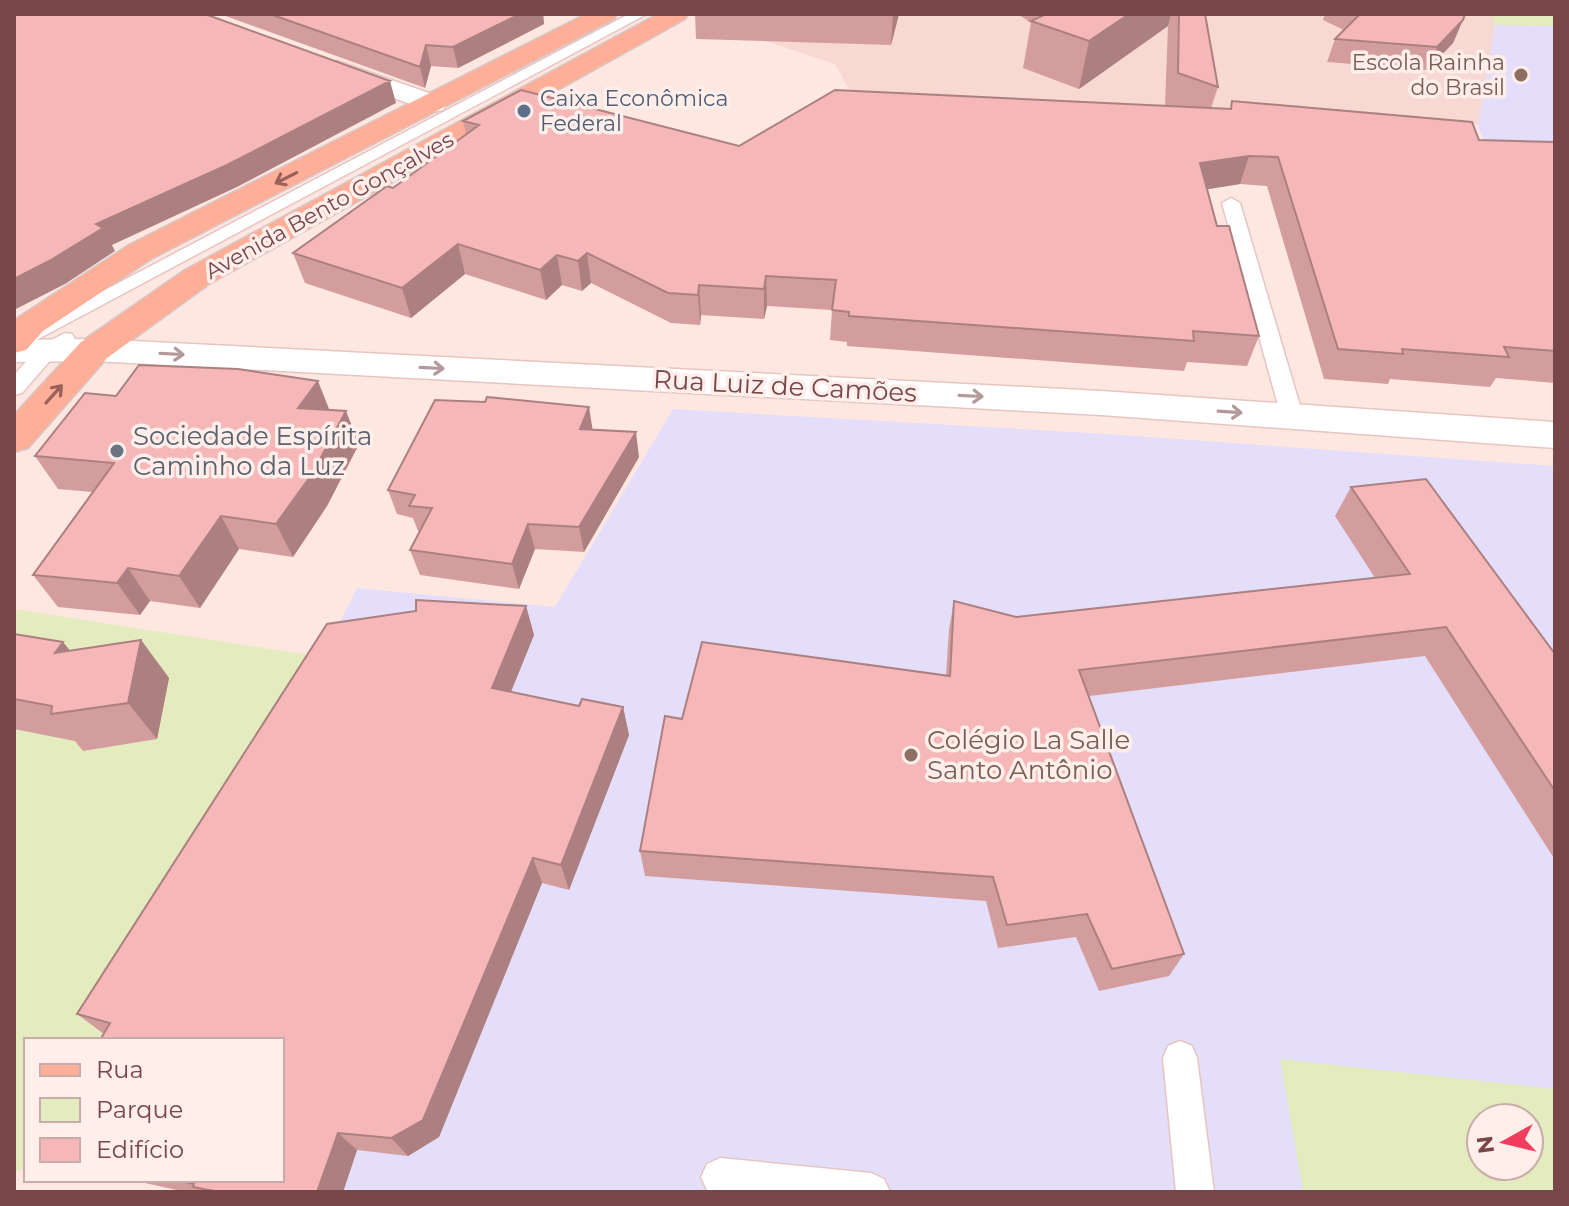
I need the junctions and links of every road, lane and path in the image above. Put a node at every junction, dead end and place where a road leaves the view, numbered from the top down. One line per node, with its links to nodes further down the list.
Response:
1 (605, 14): 5 (main road, Avenida Bento Gonçalves)
2 (640, 14): 7 (lane)
3 (676, 14): 9 (main road, Avenida Bento Gonçalves)
4 (317, 62): 5 (street)
5 (433, 104): 8 (main road, Avenida Bento Gonçalves, one-way to 8)
6 (1231, 203): 11 (lane)
7 (168, 264): 8 (lane); 8 (lane); 9 (lane)
8 (22, 347): 9 (street, Rua Luiz de Camões); 10 (lane)
9 (94, 350): 11 (street, Rua Luiz de Camões, one-way to 11); 13 (main road, Avenida Bento Gonçalves, one-way to 9)
10 (14, 388)
11 (1292, 416): 12 (street, Rua Luiz de Camões)
12 (1555, 435)
13 (14, 439)
14 (1180, 1058): 17 (lane)
15 (720, 1177): 16 (lane)
16 (871, 1192)
17 (1195, 1192)

